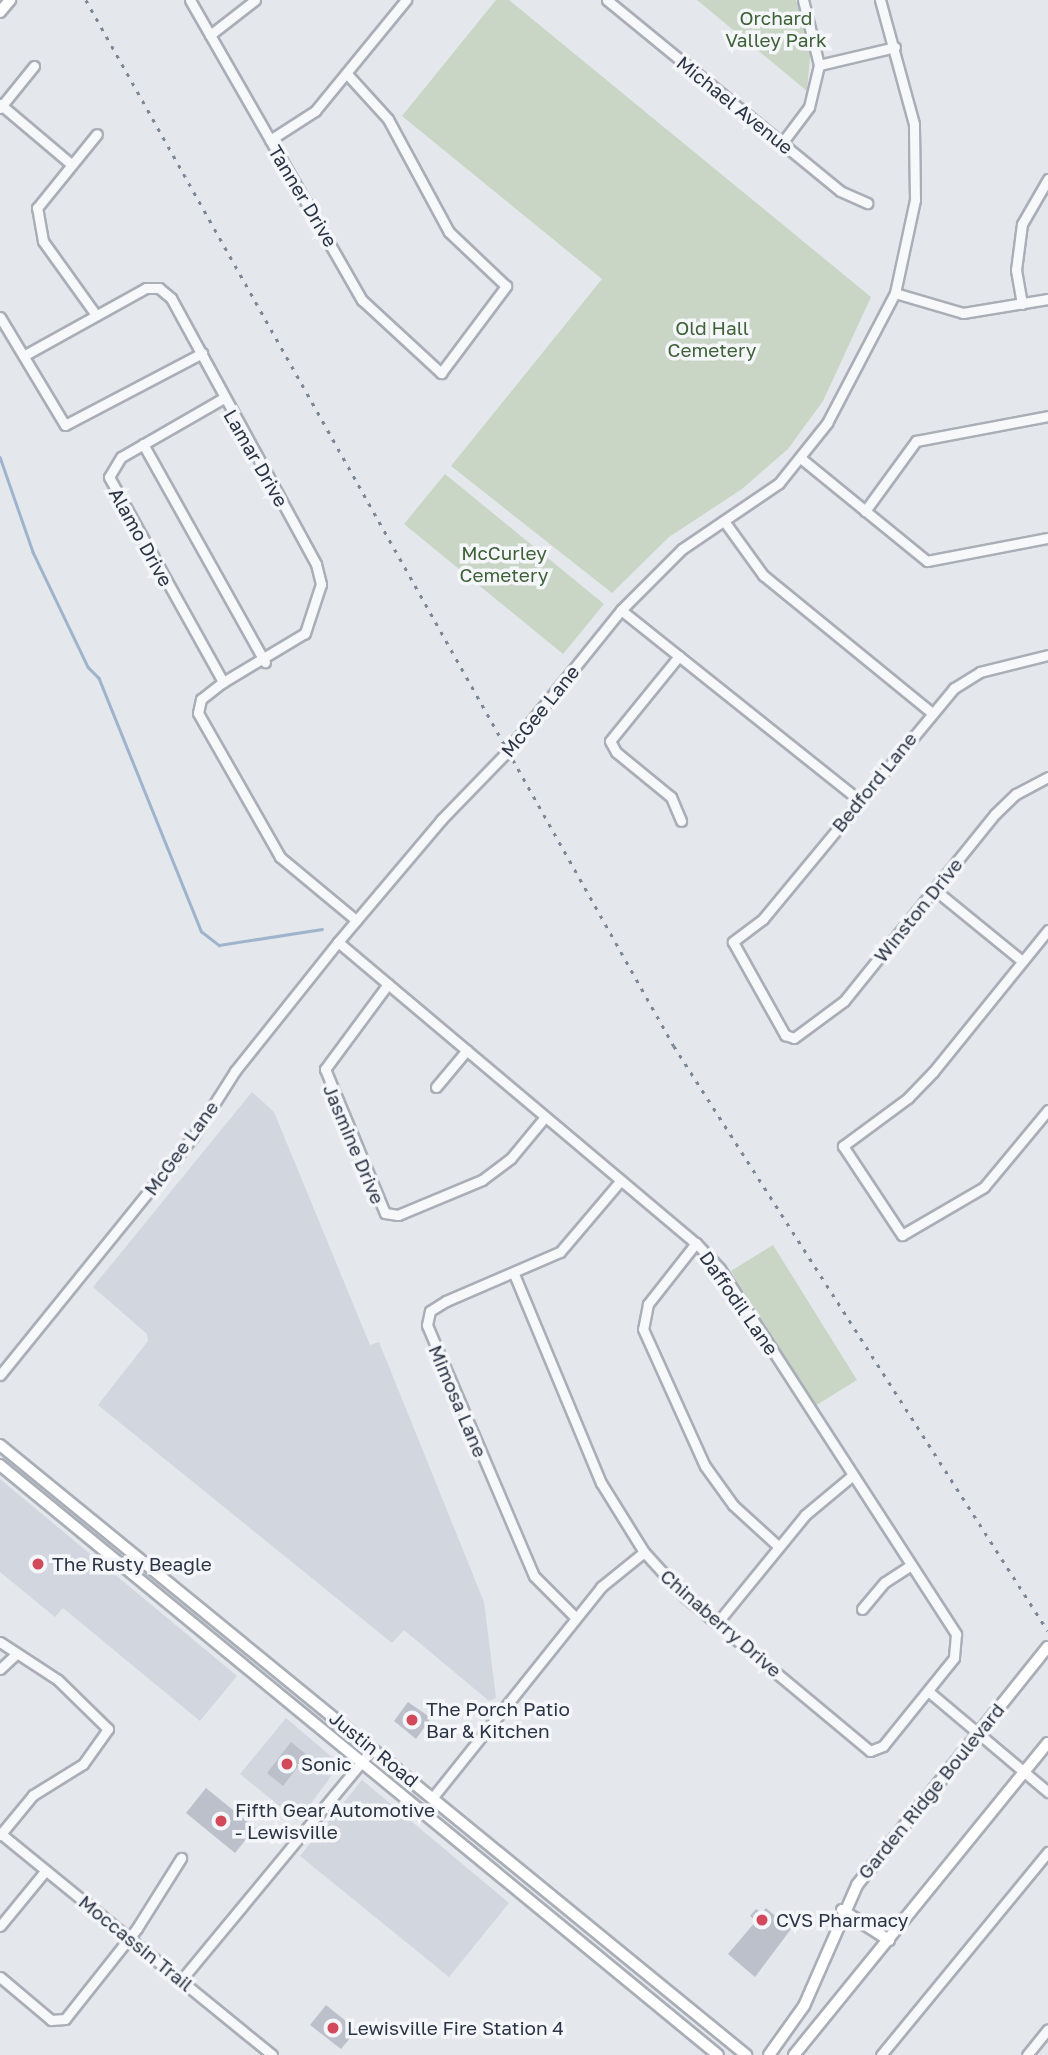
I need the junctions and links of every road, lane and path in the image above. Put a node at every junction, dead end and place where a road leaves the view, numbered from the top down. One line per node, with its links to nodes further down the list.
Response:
1 (10, 0): 8 (main road)
2 (190, 0): 9 (street, Tanner Drive)
3 (255, 0): 9 (street)
4 (406, 0): 13 (street)
5 (607, 0): 17 (street, Michael Avenue)
6 (803, 0): 11 (street)
7 (880, 0): 10 (street, McGee Lane)
8 (0, 12)
9 (210, 35): 16 (street, Tanner Drive)
10 (895, 47): 11 (street); 21 (street, McGee Lane)
11 (819, 65): 17 (street)
12 (34, 66): 14 (street)
13 (348, 75): 16 (street); 16 (street, Tanner Drive)
14 (1, 106): 18 (street)
15 (97, 134): 18 (street)
16 (270, 140)
17 (782, 143): 20 (street, Michael Avenue)
18 (71, 164): 24 (street)
19 (1048, 179): 23 (street)
20 (867, 203)
21 (895, 293): 23 (street); 31 (street, McGee Lane)
22 (1048, 299): 23 (street)
23 (1022, 304)
24 (96, 315): 26 (street, Lamar Drive); 27 (street, Lamar Drive)
25 (0, 317): 27 (street)
26 (202, 353): 27 (street); 28 (street, Lamar Drive)
27 (25, 355)
28 (222, 399): 30 (street, Alamo Drive); 38 (street, Lamar Drive)
29 (1048, 416): 32 (street)
30 (142, 444): 38 (street); 39 (street, Alamo Drive)
31 (803, 460): 32 (street); 33 (street, McGee Lane)
32 (865, 511): 34 (street)
33 (723, 521): 35 (street, McGee Lane); 40 (street)
34 (1048, 538)
35 (621, 610): 37 (street); 45 (street, McGee Lane)
36 (1048, 655): 40 (street, Bedford Lane)
37 (678, 656): 42 (street); 43 (street)
38 (265, 662): 39 (street, Lamar Drive)
39 (223, 682): 45 (street, Lamar Drive)
40 (931, 712): 42 (street, Bedford Lane)
41 (1048, 777): 44 (street, Winston Drive)
42 (859, 800): 50 (street, Bedford Lane)
43 (681, 821)
44 (935, 890): 48 (street); 50 (street, Winston Drive)
45 (356, 920): 47 (street, McGee Lane)
46 (1048, 930): 48 (street)
47 (338, 942): 49 (street, Daffodil Lane); 58 (street, McGee Lane)
48 (1022, 961): 53 (street)
49 (388, 984): 51 (street, Daffodil Lane); 54 (street, Jasmine Drive)
50 (785, 1035)
51 (467, 1050): 52 (street); 54 (street, Daffodil Lane)
52 (436, 1087)
53 (1048, 1110)
54 (545, 1117): 55 (street, Daffodil Lane)
55 (621, 1180): 56 (street, Daffodil Lane); 57 (street, Mimosa Lane)
56 (696, 1243): 61 (street, Daffodil Lane); 62 (street)
57 (514, 1274): 63 (street, Chinaberry Drive); 68 (street, Mimosa Lane)
58 (0, 1376)
59 (0, 1445): 65 (main road, Justin Road)
60 (0, 1465): 66 (main road, Justin Road)
61 (853, 1475): 62 (street); 64 (street, Daffodil Lane)
62 (778, 1546): 69 (street)
63 (644, 1552): 68 (street); 69 (street, Chinaberry Drive)
64 (911, 1564): 67 (street); 74 (street, Daffodil Lane)
65 (156, 1570): 66 (main road); 77 (main road, Justin Road)
66 (144, 1584): 79 (main road, Justin Road)
67 (862, 1609)
68 (576, 1618): 82 (street)
69 (717, 1623): 78 (street, Chinaberry Drive)
70 (0, 1642): 72 (street)
71 (1048, 1647): 75 (main road, Garden Ridge Boulevard)
72 (16, 1654): 73 (street); 83 (street)
73 (0, 1669)
74 (928, 1691): 75 (street); 78 (street, Daffodil Lane)
75 (978, 1733): 80 (street); 89 (main road, Garden Ridge Boulevard)
76 (1048, 1743): 80 (main road)
77 (372, 1749): 79 (street); 82 (main road, Justin Road)
78 (876, 1750)
79 (362, 1762): 87 (main road, Justin Road); 96 (street)
80 (1025, 1772): 81 (street); 92 (main road)
81 (1048, 1792)
82 (433, 1797): 84 (main road, Justin Road)
83 (0, 1834): 88 (street, Moccassin Trail)
84 (492, 1843): 87 (main road); 93 (main road, Justin Road)
85 (1048, 1852): 103 (street)
86 (181, 1858): 91 (street)
87 (480, 1858): 94 (main road, Justin Road)
88 (46, 1870): 90 (street); 91 (street, Moccassin Trail)
89 (842, 1910): 92 (main road); 101 (main road, Garden Ridge Boulevard)
90 (0, 1926)
91 (130, 1937): 95 (street); 96 (street, Moccassin Trail)
92 (889, 1940): 102 (main road)
93 (615, 1944): 94 (main road); 100 (main road, Justin Road)
94 (606, 1960): 99 (main road, Justin Road)
95 (0, 1977)
96 (182, 1979): 98 (street, Moccassin Trail)
97 (1048, 2029): 104 (street)
98 (272, 2055)
99 (718, 2055)
100 (746, 2055)
101 (769, 2055)
102 (794, 2055)
103 (881, 2055)
104 (1027, 2055)

